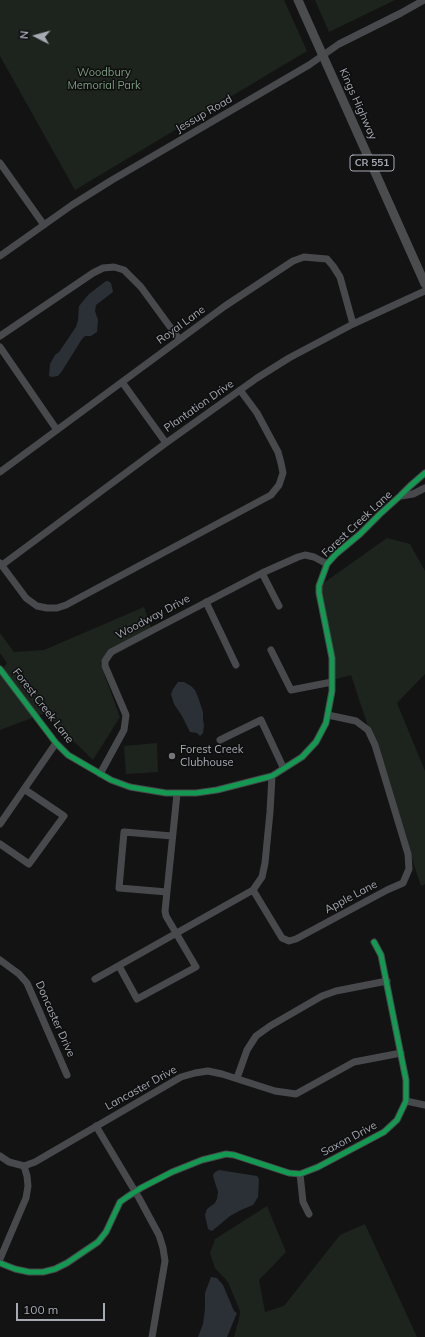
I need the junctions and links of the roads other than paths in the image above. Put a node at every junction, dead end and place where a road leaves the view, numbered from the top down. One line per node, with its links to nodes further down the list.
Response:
1 (298, 0): 3 (main road, Kings Highway / CR 551)
2 (424, 0): 3 (street, Jessup Road)
3 (323, 55): 5 (street, Jessup Road); 7 (main road, Kings Highway / CR 551)
4 (0, 163): 5 (street)
5 (44, 225): 6 (street, Jessup Road)
6 (0, 256)
7 (425, 284)
8 (425, 291): 9 (street, Plantation Drive)
9 (353, 324): 11 (street, Royal Lane); 14 (street, Plantation Drive)
10 (0, 336): 11 (street)
11 (179, 340): 13 (street, Royal Lane)
12 (0, 347): 15 (street)
13 (122, 382): 15 (street, Royal Lane); 16 (street)
14 (240, 390): 16 (street, Plantation Drive); 21 (street)
15 (57, 430): 17 (street, Royal Lane)
16 (166, 443): 21 (street, Plantation Drive)
17 (0, 472)
18 (425, 473): 20 (street, Forest Creek Lane)
19 (425, 488): 20 (street, Forest Creek Lane)
20 (400, 496): 22 (street, Forest Creek Lane)
21 (1, 564)
22 (327, 564): 23 (street, Woodway Drive); 29 (street, Forest Creek Lane)
23 (262, 573): 24 (street, Woodway Drive); 25 (street)
24 (206, 602): 27 (street); 34 (street, Woodway Drive)
25 (279, 606)
26 (271, 650): 29 (street)
27 (236, 665)
28 (0, 670): 32 (street, Forest Creek Lane)
29 (332, 682): 30 (street, Forest Creek Lane)
30 (328, 715): 33 (street, Forest Creek Lane); 41 (street, Apple Lane)
31 (220, 740): 33 (street)
32 (56, 743): 34 (street, Forest Creek Lane); 36 (street)
33 (284, 767): 35 (street, Forest Creek Lane)
34 (100, 774): 37 (street, Forest Creek Lane)
35 (272, 776): 37 (street, Forest Creek Lane); 41 (street)
36 (24, 789): 38 (street); 40 (street)
37 (177, 794): 39 (street)
38 (0, 824)
39 (172, 836): 42 (street); 42 (street)
40 (0, 844)
41 (253, 890): 43 (street)
42 (167, 892): 43 (street)
43 (177, 934): 46 (street); 46 (street)
44 (374, 942): 48 (street, Saxon Drive)
45 (0, 960): 50 (street, Doncaster Drive)
46 (119, 966): 47 (street)
47 (95, 979)
48 (387, 981): 49 (street, Saxon Drive); 51 (street)
49 (401, 1053): 51 (street, Lancaster Drive); 52 (street, Saxon Drive)
50 (67, 1075)
51 (237, 1078): 54 (street, Lancaster Drive)
52 (406, 1101): 53 (street); 57 (street, Saxon Drive)
53 (425, 1105)
54 (96, 1126): 56 (street, Lancaster Drive); 58 (street)
55 (0, 1156): 56 (street)
56 (24, 1166): 60 (street)
57 (300, 1174): 58 (street); 59 (street)
58 (135, 1192): 61 (street); 62 (street)
59 (309, 1214)
60 (0, 1259)
61 (0, 1263)
62 (152, 1337)

